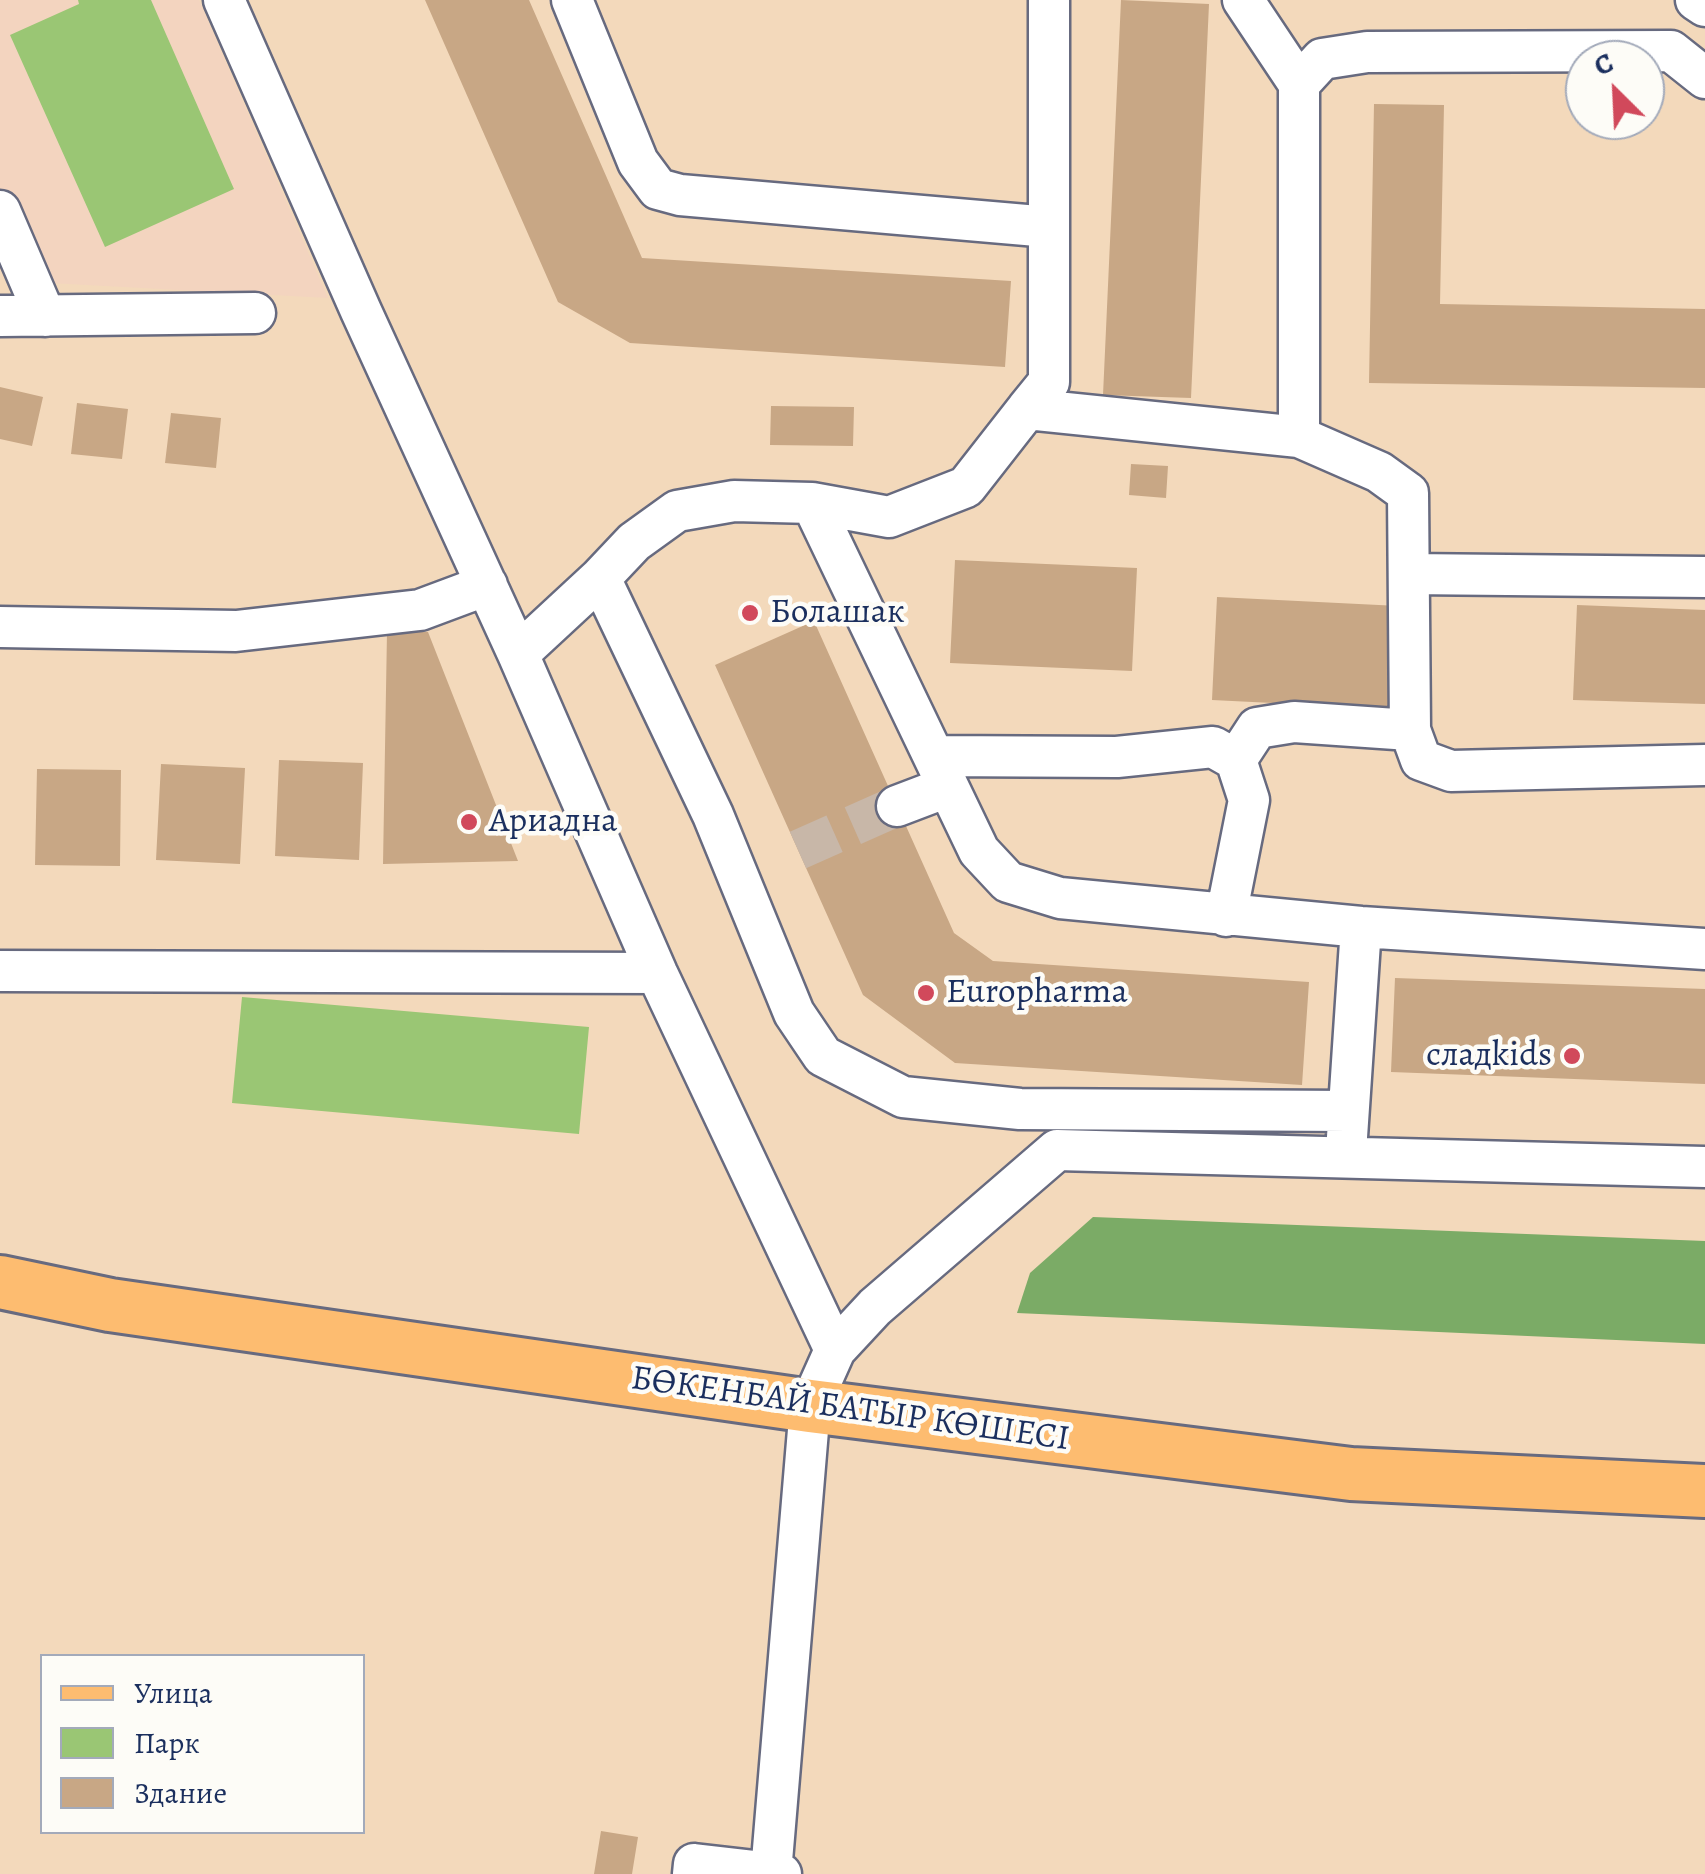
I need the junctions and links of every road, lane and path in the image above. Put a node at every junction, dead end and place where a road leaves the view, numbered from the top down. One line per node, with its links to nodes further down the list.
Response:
1 (224, 0): 20 (street)
2 (572, 0): 10 (street)
3 (1049, 0): 10 (street)
4 (1242, 0): 8 (street)
5 (1696, 0): 6 (street)
6 (1705, 6)
7 (1705, 78): 8 (street)
8 (1299, 84): 15 (street)
9 (0, 211): 13 (street)
10 (1048, 227): 14 (street)
11 (255, 313): 13 (street)
12 (0, 316): 13 (street)
13 (45, 316)
14 (1026, 409): 15 (street); 16 (street)
15 (1299, 437): 17 (street)
16 (812, 503): 19 (street); 26 (street)
17 (1409, 574): 18 (street); 23 (street)
18 (1705, 577)
19 (600, 578): 22 (street); 33 (street)
20 (486, 585): 21 (street); 22 (street)
21 (0, 627)
22 (518, 654): 32 (street)
23 (1410, 730): 24 (street); 25 (street)
24 (1236, 760): 26 (street); 28 (street)
25 (1705, 765)
26 (941, 772): 27 (street); 28 (street)
27 (898, 806)
28 (1226, 916): 29 (street)
29 (1361, 926): 30 (street); 33 (street)
30 (1705, 948)
31 (0, 972): 32 (street)
32 (657, 973): 37 (street)
33 (1348, 1110): 34 (street)
34 (1345, 1156): 35 (street); 37 (street)
35 (1705, 1167)
36 (0, 1282): 38 (main road, БӨКЕНБАЙ БАТЫР КӨШЕСІ)
37 (835, 1350): 38 (street)
38 (810, 1406): 39 (main road, БӨКЕНБАЙ БАТЫР КӨШЕСІ); 40 (street)
39 (1705, 1491)
40 (771, 1873): 41 (street); 42 (street)
41 (693, 1874)
42 (781, 1874)

